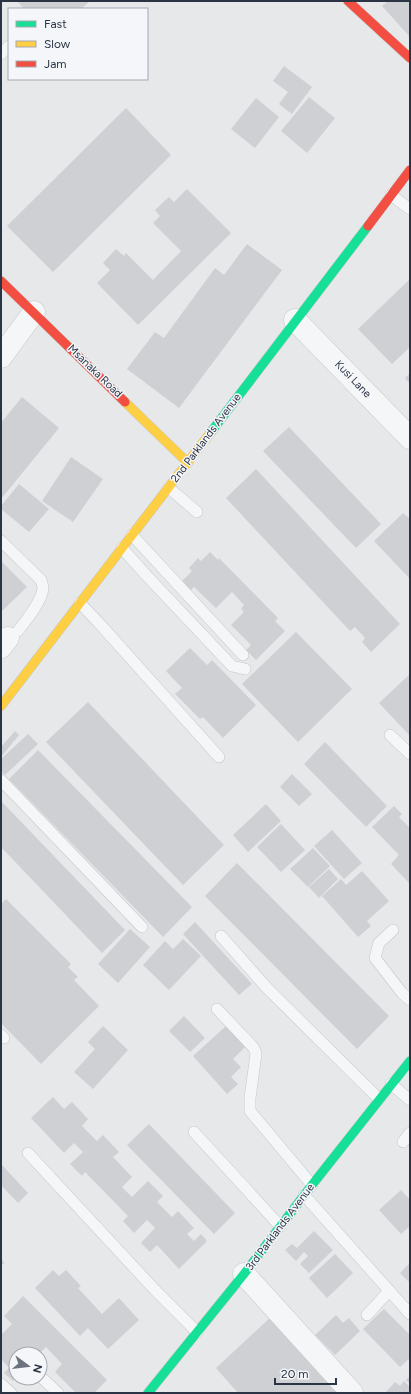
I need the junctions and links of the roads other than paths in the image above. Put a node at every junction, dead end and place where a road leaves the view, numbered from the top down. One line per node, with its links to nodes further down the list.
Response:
1 (348, 1): 2 (street)
2 (410, 58)
3 (410, 170): 4 (street, 2nd Parklands Avenue)
4 (391, 195): 5 (lane); 8 (street, 2nd Parklands Avenue)
5 (410, 209)
6 (1, 281): 7 (street, Msanaka Road)
7 (34, 312): 9 (street); 11 (street, Msanaka Road)
8 (296, 320): 10 (street, Kusi Lane); 11 (street, 2nd Parklands Avenue)
9 (1, 357)
10 (410, 438)
11 (188, 463): 12 (street, 2nd Parklands Avenue)
12 (169, 488): 13 (lane); 14 (street, 2nd Parklands Avenue)
13 (197, 512)
14 (132, 535): 16 (street, 2nd Parklands Avenue); 19 (lane)
15 (1, 541): 18 (lane)
16 (122, 548): 17 (street, 2nd Parklands Avenue); 20 (lane)
17 (80, 603): 21 (street, 2nd Parklands Avenue); 24 (lane)
18 (9, 639)
19 (243, 654)
20 (245, 669)
21 (3, 700)
22 (390, 735): 23 (lane)
23 (410, 754)
24 (219, 756)
25 (1, 780): 26 (lane)
26 (142, 927)
27 (393, 930): 29 (lane)
28 (221, 936): 33 (lane)
29 (410, 1000)
30 (217, 1009): 37 (lane)
31 (410, 1061): 32 (street, 3rd Parklands Avenue)
32 (391, 1084): 33 (street, 3rd Parklands Avenue); 34 (lane)
33 (379, 1099): 37 (street, 3rd Parklands Avenue)
34 (410, 1100)
35 (194, 1132): 39 (lane)
36 (28, 1153): 44 (lane)
37 (312, 1185): 38 (street, 3rd Parklands Avenue)
38 (304, 1196): 39 (street, 3rd Parklands Avenue); 41 (lane)
39 (280, 1226): 40 (street, 3rd Parklands Avenue)
40 (244, 1274): 44 (street, 3rd Parklands Avenue); 50 (street)
41 (389, 1291): 42 (lane); 43 (lane)
42 (410, 1314)
43 (367, 1315)
44 (197, 1332): 49 (street, 3rd Parklands Avenue)
45 (1, 1384): 47 (lane)
46 (48, 1384): 48 (lane)
47 (11, 1393)
48 (58, 1393)
49 (148, 1393)
50 (352, 1393)

